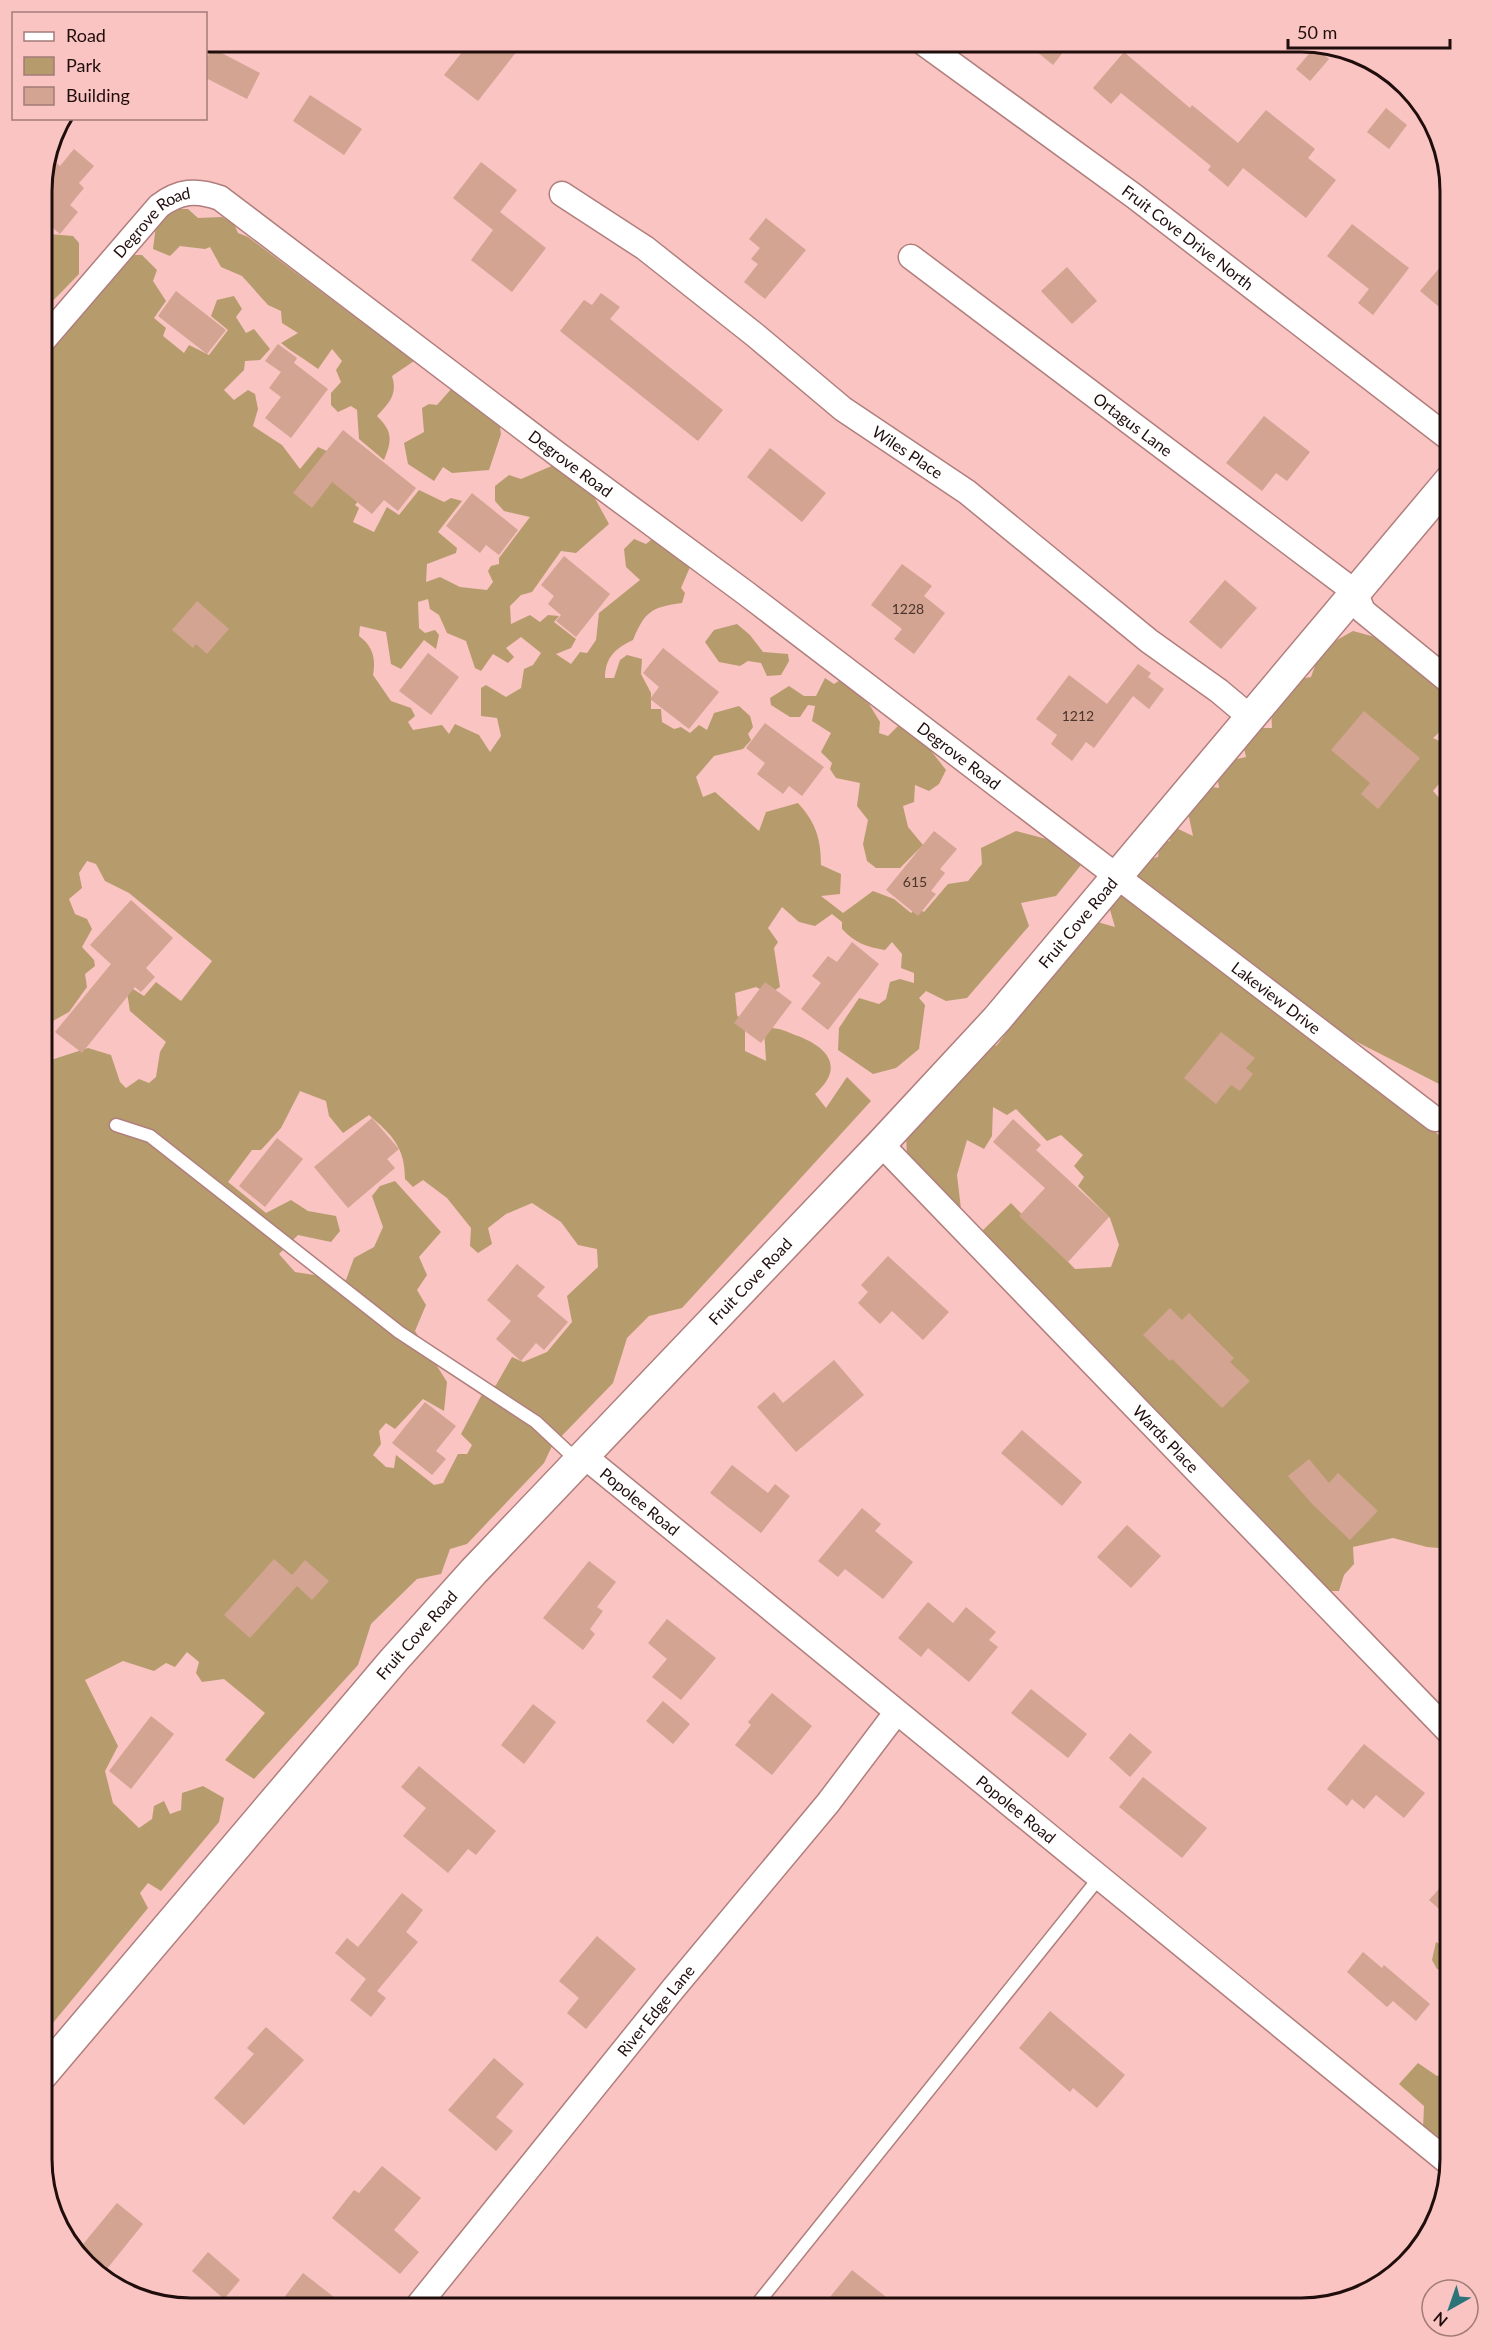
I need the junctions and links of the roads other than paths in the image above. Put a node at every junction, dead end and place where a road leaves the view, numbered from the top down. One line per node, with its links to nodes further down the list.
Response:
1 (937, 53): 5 (street, Fruit Cove Drive North)
2 (562, 194): 9 (street, Wiles Place)
3 (911, 257): 7 (street, Ortagus Lane)
4 (53, 329): 10 (street, Degrove Road)
5 (1440, 431)
6 (1440, 492): 7 (street, Fruit Cove Road)
7 (1355, 592): 8 (street); 9 (street, Fruit Cove Road)
8 (1440, 674)
9 (1250, 717): 10 (street, Fruit Cove Road)
10 (1118, 876): 11 (street, Lakeview Drive); 13 (street, Fruit Cove Road)
11 (1435, 1119)
12 (116, 1125): 14 (lane)
13 (881, 1144): 14 (street, Fruit Cove Road); 16 (street, Wards Place)
14 (584, 1456): 15 (street, Popolee Road); 18 (street, Fruit Cove Road)
15 (896, 1713): 17 (street, Popolee Road); 20 (street, River Edge Lane)
16 (1440, 1723)
17 (1099, 1878): 19 (street, Popolee Road); 21 (lane)
18 (52, 2063)
19 (1440, 2156)
20 (425, 2297)
21 (762, 2298)

